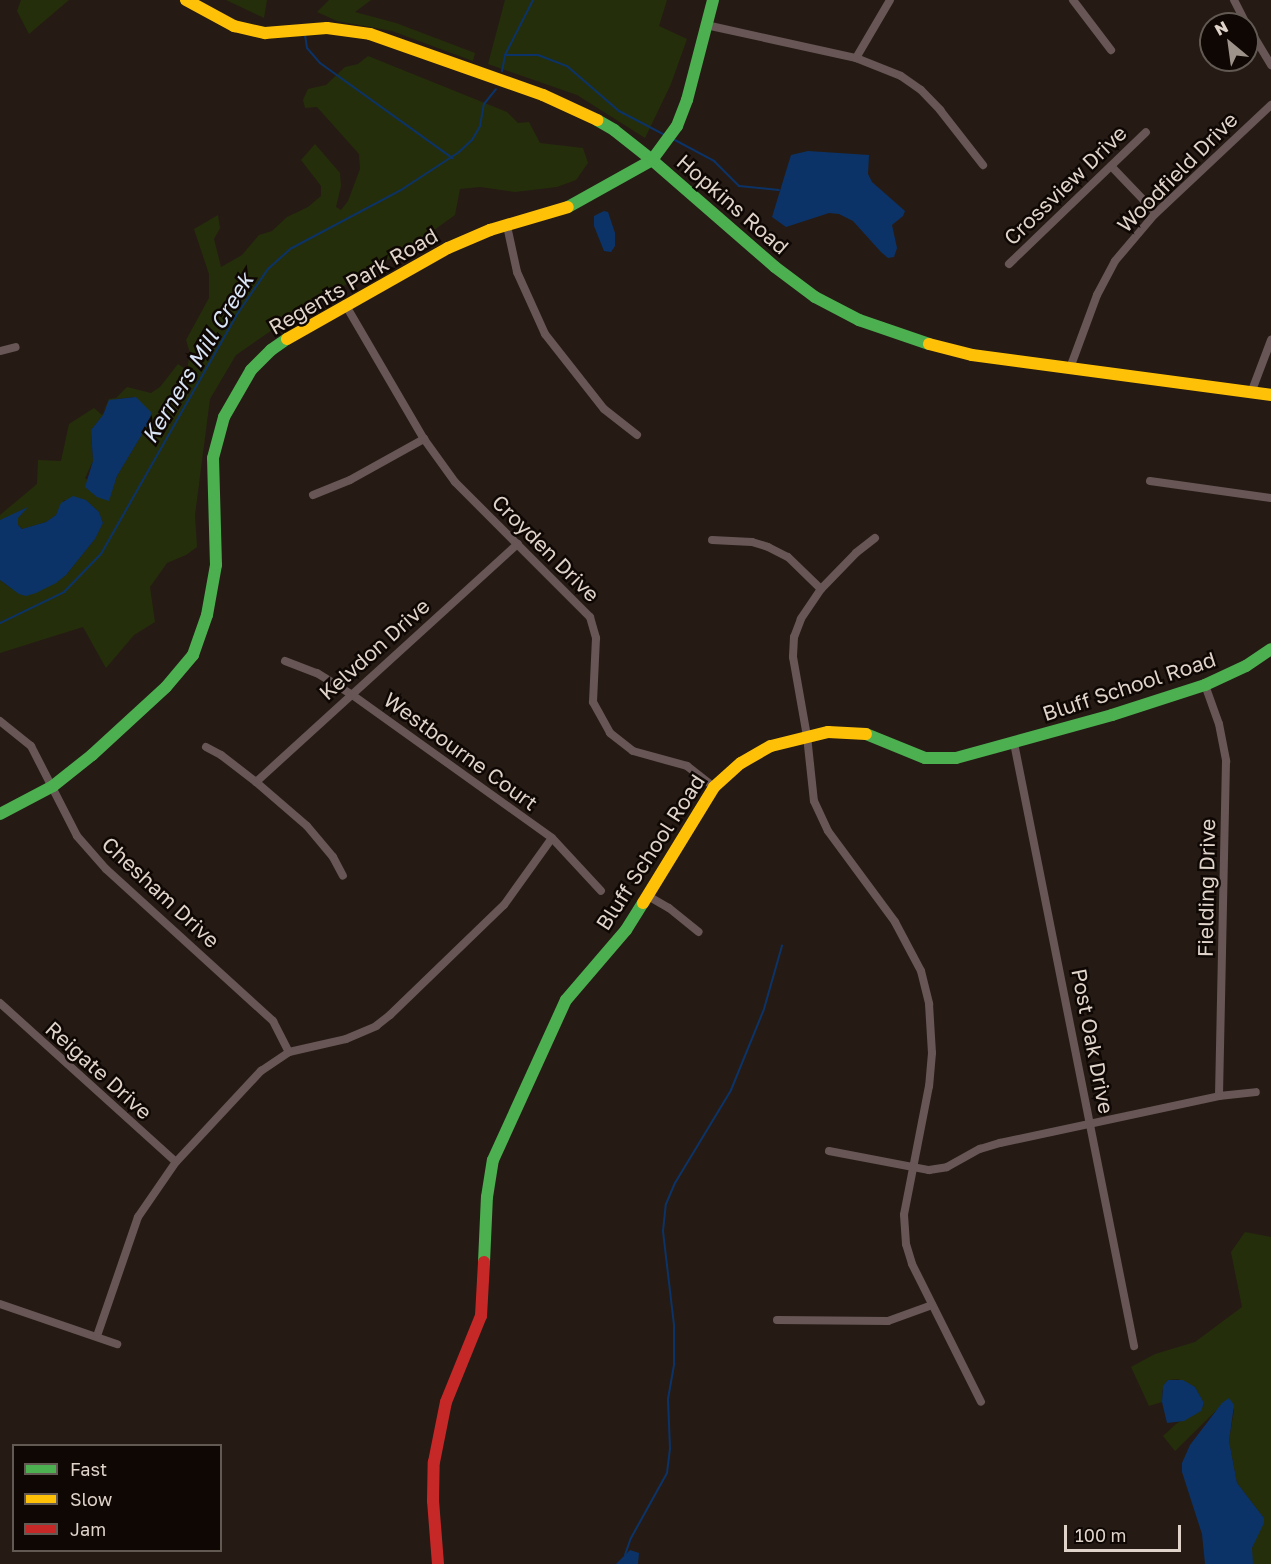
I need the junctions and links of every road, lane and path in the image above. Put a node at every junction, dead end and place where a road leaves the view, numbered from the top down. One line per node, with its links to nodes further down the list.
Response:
1 (186, 0): 12 (street, Hopkins Road)
2 (713, 0): 5 (street)
3 (890, 0): 8 (street)
4 (1073, 0): 7 (street)
5 (706, 25): 8 (street); 12 (street)
6 (1259, 45): 9 (street)
7 (1111, 50)
8 (856, 58): 13 (street)
9 (1271, 65)
10 (1271, 105): 15 (street, Woodfield Drive)
11 (1146, 132): 14 (street, Crossview Drive)
12 (652, 160): 16 (street, Regents Park Road); 22 (street, Hopkins Road)
13 (983, 165)
14 (1111, 166): 15 (street); 17 (street, Crossview Drive)
15 (1156, 213): 22 (street, Woodfield Drive)
16 (507, 226): 18 (street, Regents Park Road); 25 (street)
17 (1009, 264)
18 (345, 303): 26 (street, Croyden Drive); 43 (street, Regents Park Road)
19 (1271, 340): 23 (street)
20 (16, 347): 21 (street)
21 (0, 351)
22 (1070, 368): 23 (street, Hopkins Road)
23 (1251, 393): 24 (street, Hopkins Road)
24 (1271, 395)
25 (637, 435)
26 (424, 438): 28 (street); 32 (street, Croyden Drive)
27 (1150, 482): 29 (street)
28 (313, 495)
29 (1271, 498)
30 (875, 538): 33 (street)
31 (712, 540): 33 (street)
32 (518, 544): 37 (street, Kelvdon Drive); 44 (street, Croyden Drive)
33 (821, 589): 39 (street)
34 (1271, 649): 36 (street, Bluff School Road)
35 (285, 661): 37 (street, Westbourne Court)
36 (1204, 685): 40 (street, Bluff School Road); 54 (street, Fielding Drive)
37 (351, 694): 42 (street, Kelvdon Drive); 46 (street, Westbourne Court)
38 (0, 721): 43 (street, Chesham Drive)
39 (807, 736): 40 (street, Bluff School Road); 44 (street, Bluff School Road); 58 (street)
40 (1014, 743): 55 (street, Post Oak Drive)
41 (206, 747): 42 (street)
42 (256, 782): 47 (street)
43 (53, 786): 45 (street, Regents Park Road); 52 (street, Chesham Drive)
44 (714, 787): 49 (street, Bluff School Road)
45 (0, 814)
46 (552, 838): 48 (street, Westbourne Court); 52 (street)
47 (343, 876)
48 (601, 891)
49 (648, 896): 50 (street); 66 (street, Bluff School Road)
50 (699, 932)
51 (0, 1003): 57 (street, Reigate Drive)
52 (289, 1052): 57 (street)
53 (1256, 1092): 54 (street)
54 (1219, 1096): 55 (street)
55 (1091, 1123): 58 (street); 64 (street, Post Oak Drive)
56 (829, 1151): 58 (street)
57 (176, 1162): 62 (street)
58 (914, 1168): 60 (street)
59 (0, 1304): 62 (street)
60 (932, 1305): 61 (street); 65 (street)
61 (777, 1320)
62 (97, 1336): 63 (street)
63 (117, 1344)
64 (1134, 1346)
65 (981, 1402)
66 (438, 1564)

